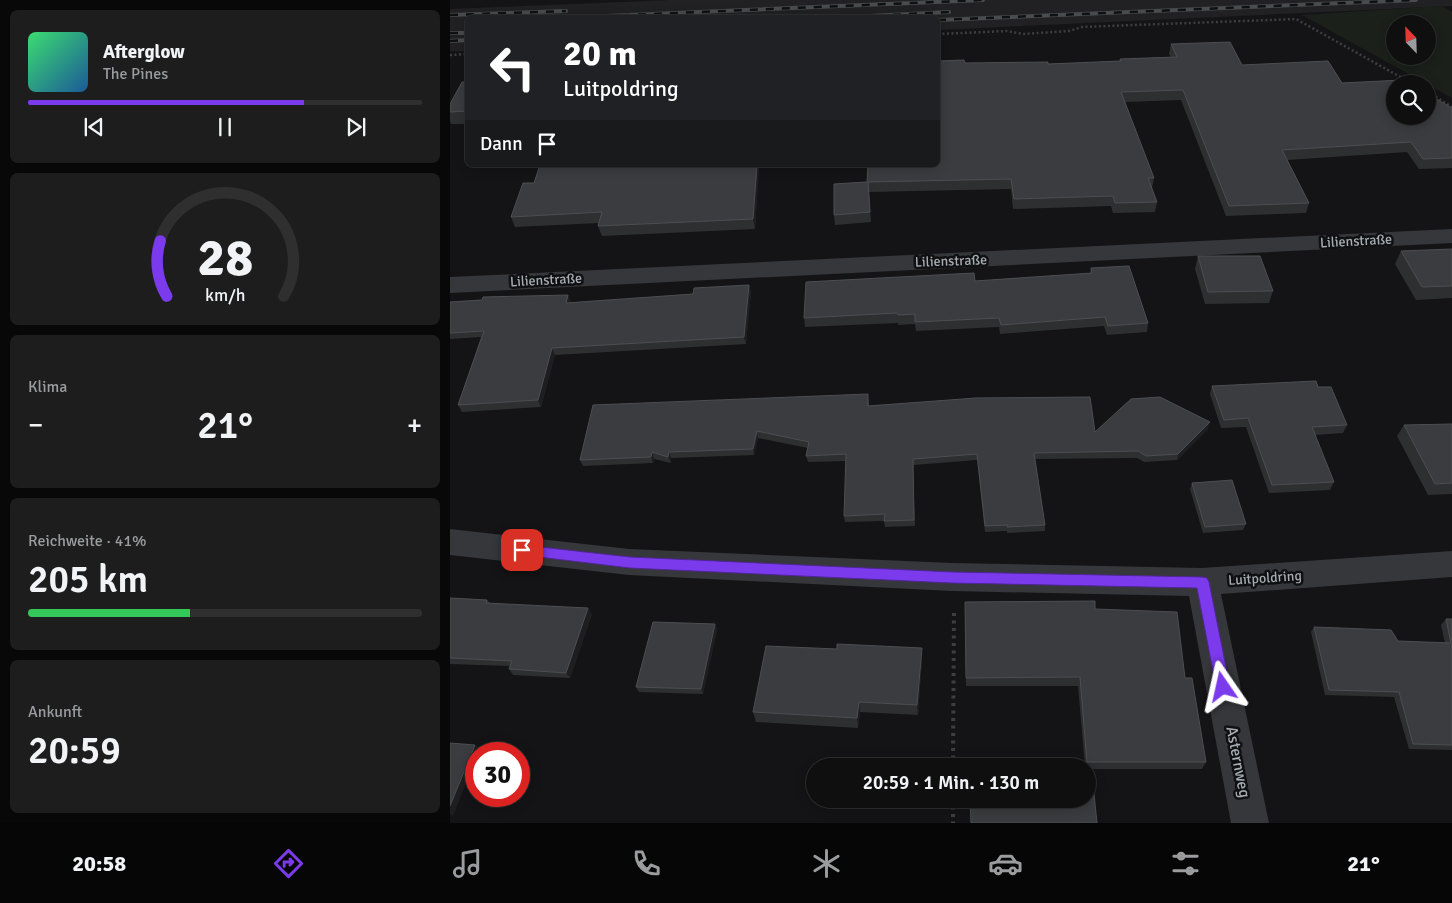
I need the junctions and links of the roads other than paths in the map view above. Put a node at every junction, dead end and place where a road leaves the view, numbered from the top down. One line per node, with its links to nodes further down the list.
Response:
1 (1452, 236): 2 (street, Lilienstraße)
2 (450, 285)
3 (450, 542): 5 (street, Luitpoldring)
4 (1452, 564): 5 (street, Luitpoldring)
5 (1202, 582): 6 (street, Asternweg)
6 (1250, 823)

